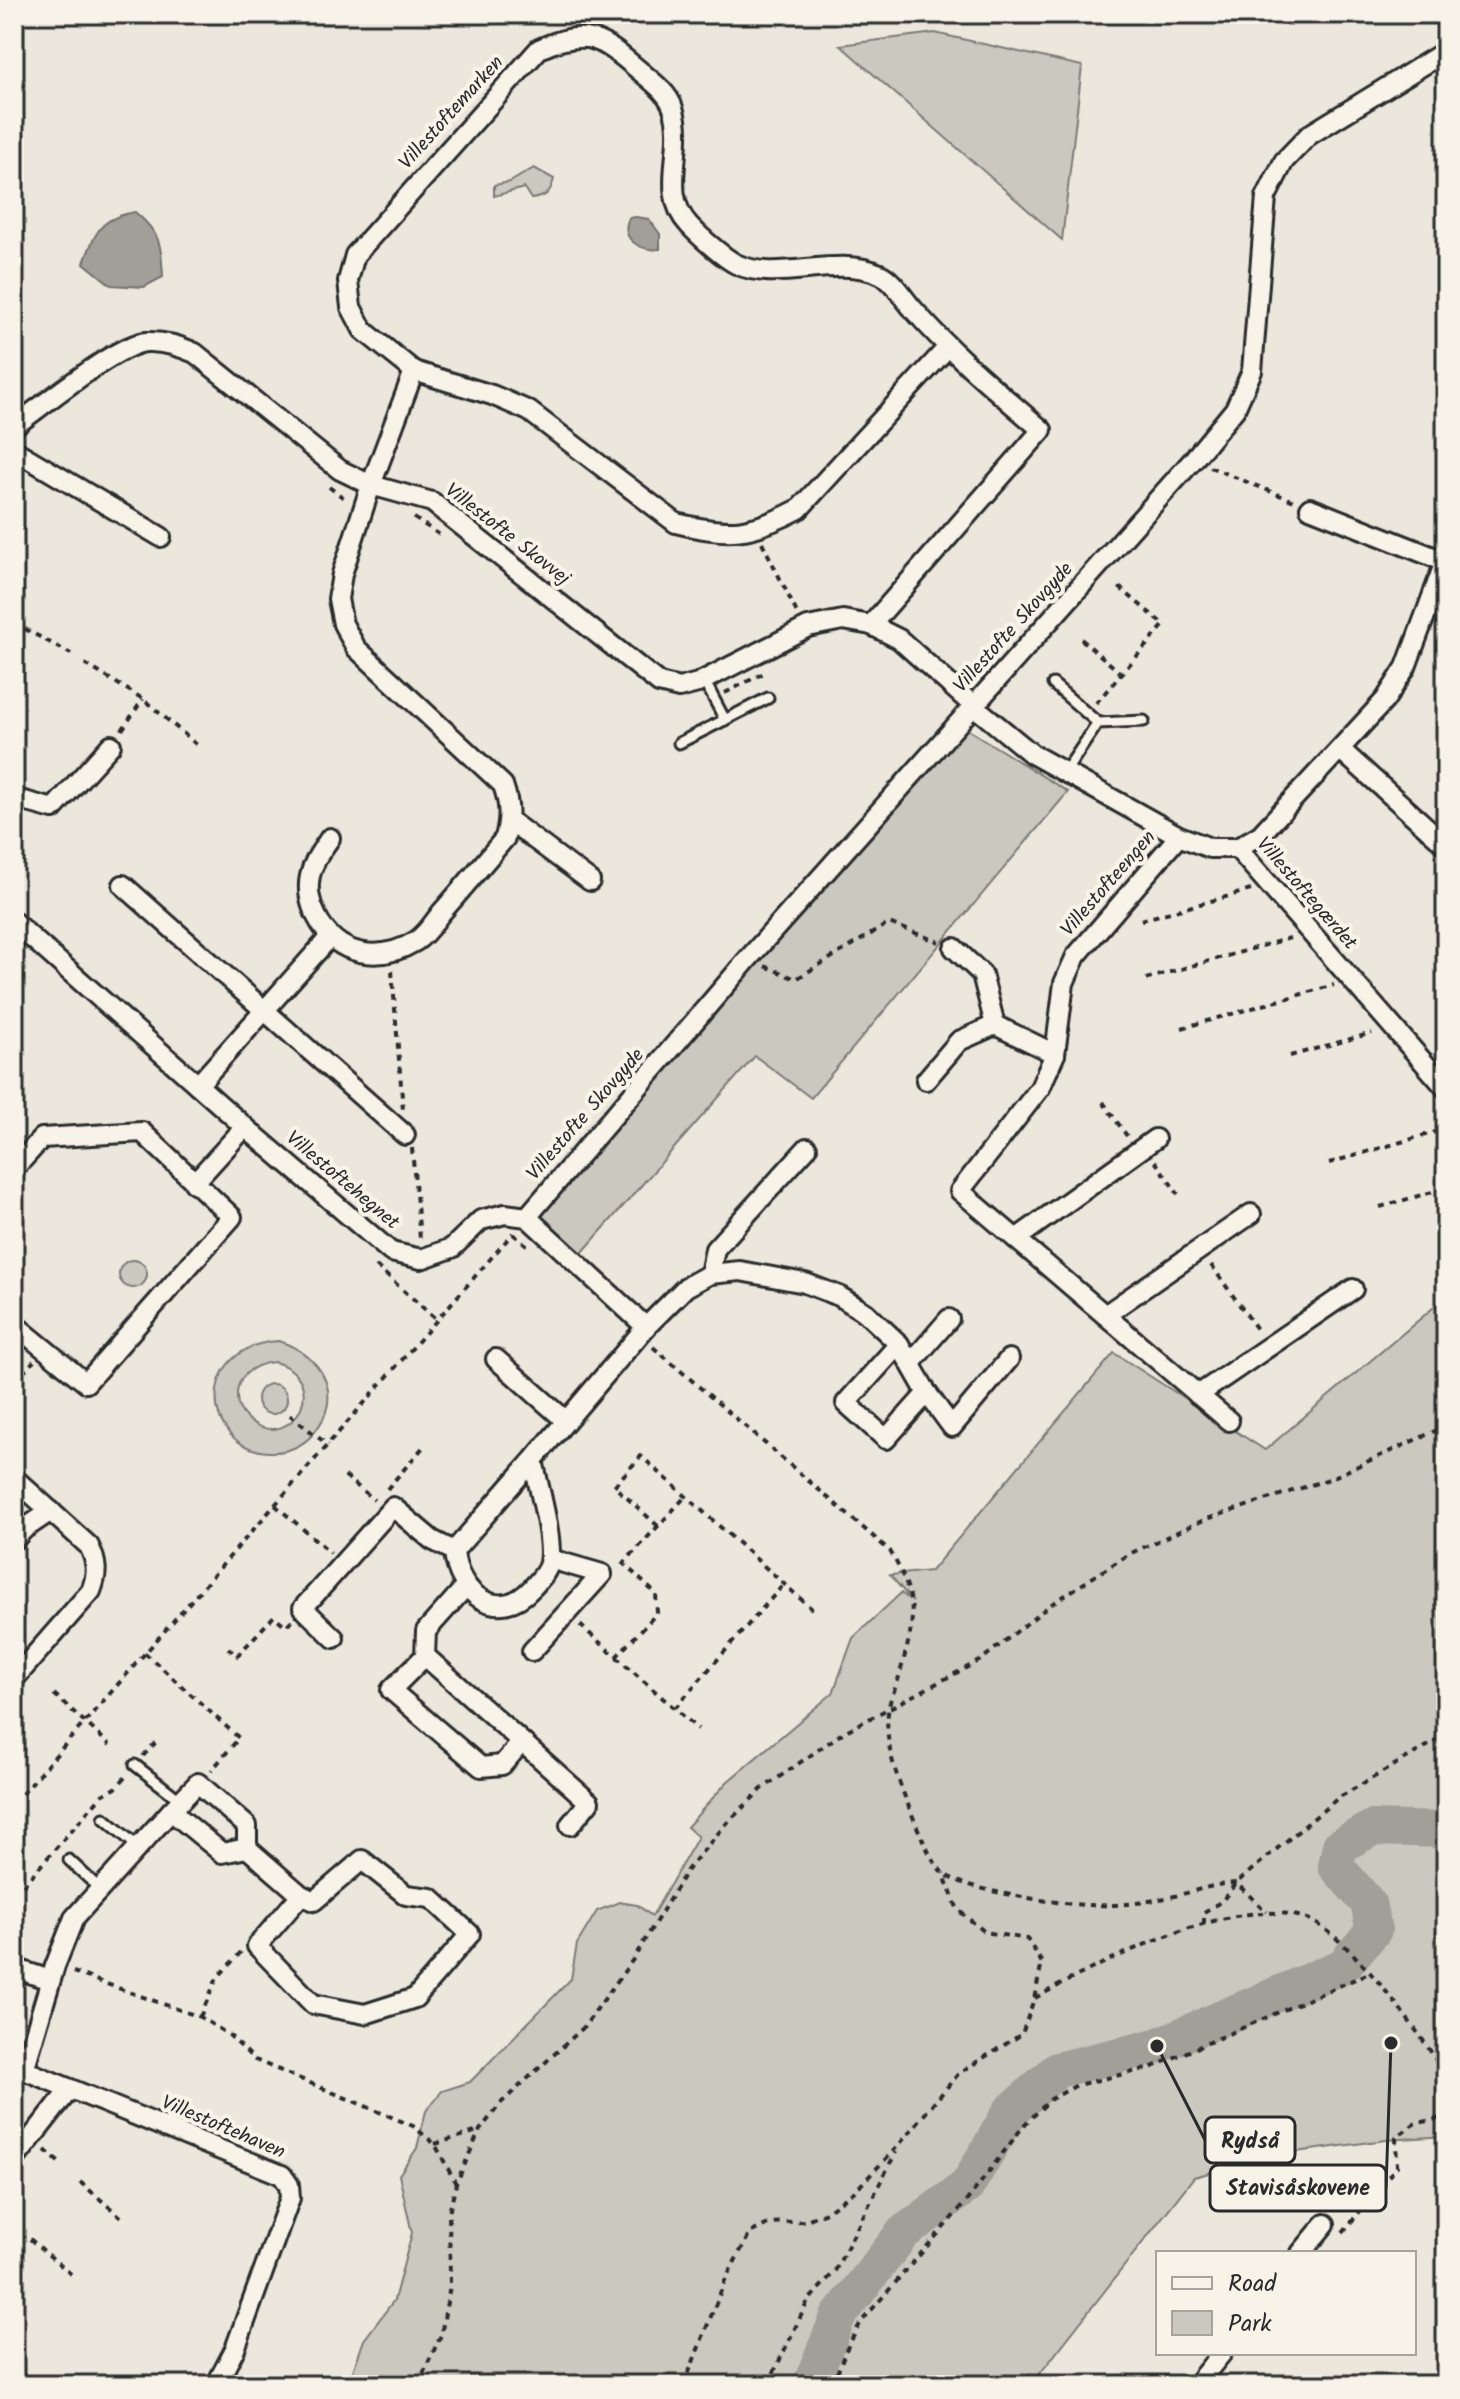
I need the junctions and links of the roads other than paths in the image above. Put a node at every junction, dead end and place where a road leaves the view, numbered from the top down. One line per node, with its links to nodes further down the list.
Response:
1 (1446, 51): 14 (street, Villestofte Skovgyde)
2 (947, 348): 3 (street, Villestoftemarken); 3 (street, Villestoftemarken); 10 (street, Villestoftemarken)
3 (414, 371): 6 (street)
4 (14, 426): 6 (street, Villestofte Skovvej)
5 (14, 450): 8 (street)
6 (371, 485): 11 (street, Villestofte Skovvej); 23 (street)
7 (1310, 508): 9 (street)
8 (161, 537)
9 (1446, 562): 20 (street)
10 (871, 625): 11 (street, Villestofte Skovvej); 14 (street, Villestofte Skovvej)
11 (704, 680): 15 (lane)
12 (1053, 684): 17 (lane)
13 (768, 698): 15 (lane)
14 (975, 707): 21 (street, Villestoftegærdet); 46 (street, Villestofte Skovgyde)
15 (725, 720): 18 (lane)
16 (1144, 721): 17 (lane)
17 (1098, 723): 21 (lane)
18 (679, 743)
19 (111, 745): 22 (street)
20 (1341, 750): 26 (street); 27 (street)
21 (1065, 772): 24 (street, Villestoftegærdet)
22 (15, 798)
23 (510, 821): 28 (street); 31 (street)
24 (1179, 836): 27 (street, Villestoftegærdet); 35 (street, Villestofteengen)
25 (330, 838): 31 (street)
26 (1446, 845)
27 (1237, 848): 38 (street, Villestoftegærdet)
28 (590, 881)
29 (123, 885): 33 (street)
30 (14, 922): 37 (street, Villestoftehegnet)
31 (329, 938): 33 (street)
32 (954, 948): 34 (street)
33 (266, 1012): 37 (street); 40 (street)
34 (995, 1025): 35 (street); 36 (street)
35 (1055, 1054): 47 (street, Villestofteengen)
36 (926, 1080)
37 (198, 1085): 39 (street, Villestoftehegnet)
38 (1446, 1088)
39 (245, 1127): 44 (street); 46 (street, Villestoftehegnet)
40 (405, 1135)
41 (1146, 1145): 47 (street)
42 (807, 1148): 48 (street)
43 (14, 1169): 44 (street)
44 (194, 1183): 52 (street)
45 (1251, 1214): 50 (street)
46 (527, 1217): 53 (street)
47 (1016, 1239): 50 (street, Villestofteengen)
48 (710, 1274): 53 (street); 54 (street)
49 (1353, 1289): 59 (street)
50 (1105, 1315): 59 (street, Villestofteengen)
51 (949, 1319): 57 (street)
52 (14, 1324)
53 (642, 1331): 60 (street)
54 (899, 1344): 57 (street); 58 (street)
55 (496, 1359): 60 (street)
56 (1009, 1359): 58 (street)
57 (911, 1363): 58 (street)
58 (927, 1393)
59 (1198, 1395): 61 (street, Villestofteengen)
60 (565, 1420): 62 (street)
61 (1229, 1421)
62 (533, 1460): 66 (street); 67 (street)
63 (14, 1478): 64 (street)
64 (51, 1511): 65 (street); 72 (street)
65 (14, 1540)
66 (454, 1551): 68 (street); 69 (street)
67 (550, 1559): 68 (street); 70 (street)
68 (466, 1586): 71 (street)
69 (334, 1638)
70 (532, 1651)
71 (425, 1656): 73 (street); 73 (street)
72 (14, 1679)
73 (522, 1742): 77 (street)
74 (135, 1765): 75 (lane)
75 (176, 1806): 78 (street, Villestoftehaven); 79 (street); 79 (street, Villestoftehaven)
76 (104, 1818): 78 (lane)
77 (570, 1825)
78 (138, 1847): 81 (street, Villestoftehaven)
79 (247, 1848): 82 (street)
80 (69, 1860): 81 (lane)
81 (100, 1889): 84 (street, Villestoftehaven)
82 (301, 1895): 82 (street)
83 (14, 1968): 84 (street)
84 (52, 1973): 85 (street, Villestoftehaven)
85 (19, 2069): 86 (street, Villestoftehaven)
86 (70, 2089): 87 (street); 91 (street, Villestoftehaven)
87 (14, 2160)
88 (1325, 2224): 89 (street)
89 (1303, 2251)
90 (1220, 2355): 92 (street)
91 (216, 2385)
92 (1196, 2385)

